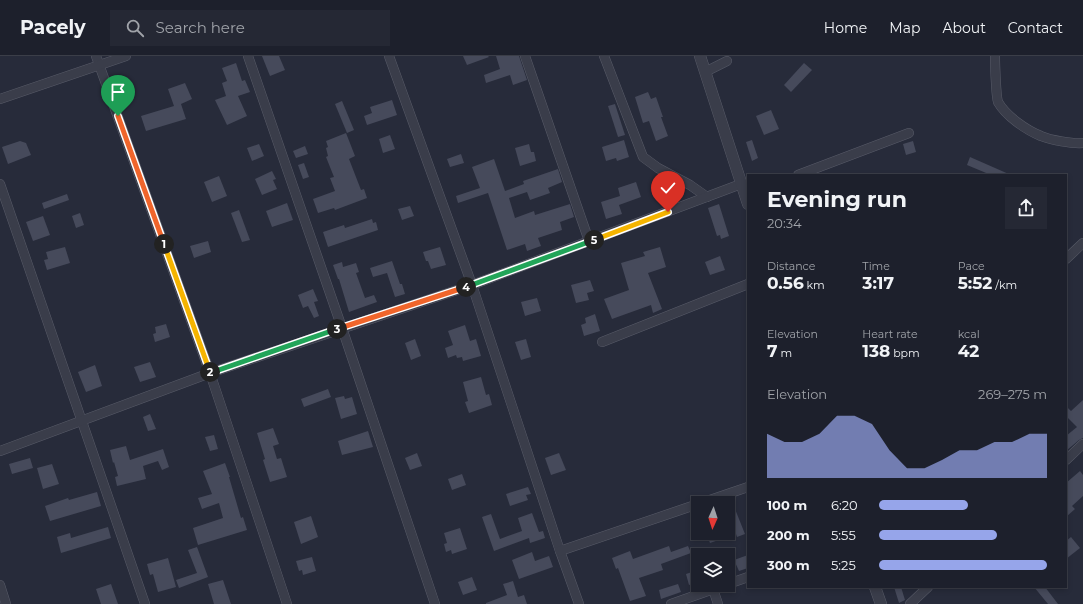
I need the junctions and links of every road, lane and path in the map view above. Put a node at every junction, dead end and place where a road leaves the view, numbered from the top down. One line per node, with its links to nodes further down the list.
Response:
1 (126, 56): 8 (street)
2 (248, 56): 24 (street)
3 (389, 56): 23 (street)
4 (525, 56): 19 (street)
5 (604, 56): 17 (street)
6 (700, 56): 10 (street)
7 (995, 56): 13 (street)
8 (98, 60): 11 (street); 26 (street)
9 (727, 61): 10 (street)
10 (705, 72): 16 (street)
11 (0, 99)
12 (909, 133): 14 (street)
13 (1083, 143)
14 (801, 174)
15 (0, 184): 27 (street)
16 (741, 184): 17 (street); 18 (street)
17 (707, 197): 19 (street)
18 (747, 198)
19 (589, 241): 23 (street)
20 (1083, 243): 21 (street)
21 (1067, 258)
22 (747, 284): 25 (street)
23 (472, 285): 24 (street); 34 (street)
24 (342, 328): 26 (street); 45 (street)
25 (602, 342)
26 (210, 373): 27 (street); 44 (street)
27 (82, 420): 29 (street); 43 (street)
28 (1083, 444): 30 (street)
29 (0, 450)
30 (1067, 459)
31 (747, 487): 32 (street)
32 (722, 496)
33 (691, 506): 34 (street)
34 (560, 551): 46 (street)
35 (747, 577): 36 (street)
36 (735, 582)
37 (0, 585): 42 (street)
38 (875, 588): 49 (street)
39 (927, 588): 50 (street)
40 (705, 592): 47 (street)
41 (714, 592): 48 (street)
42 (6, 604)
43 (145, 604)
44 (287, 604)
45 (435, 604)
46 (579, 604)
47 (671, 604)
48 (718, 604)
49 (881, 604)
50 (910, 604)

